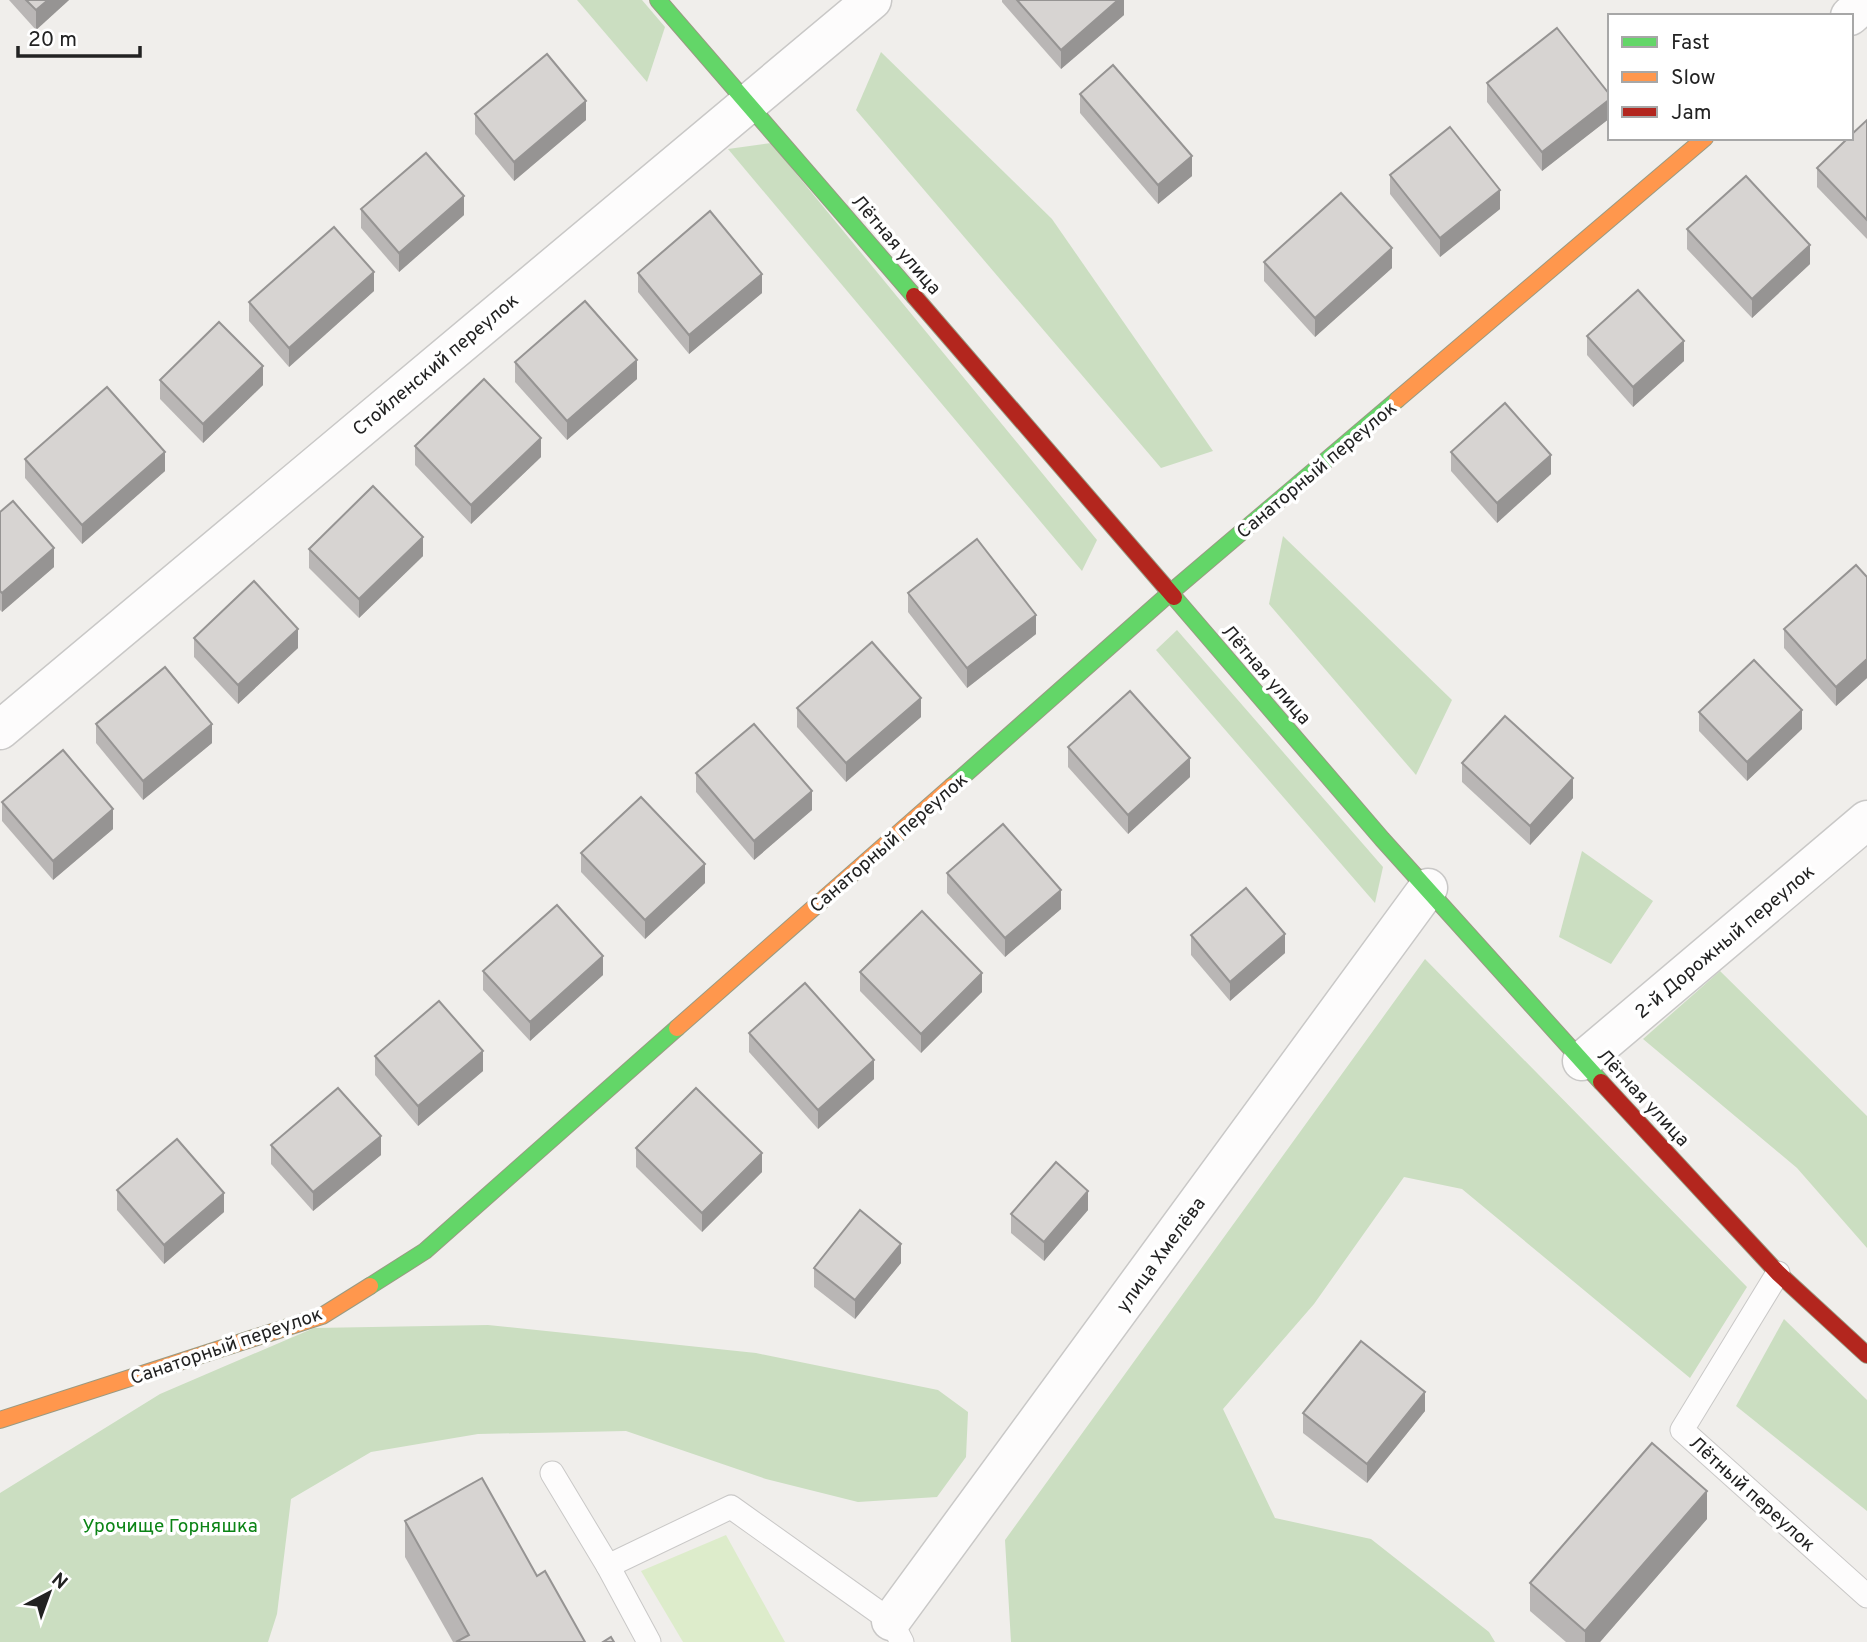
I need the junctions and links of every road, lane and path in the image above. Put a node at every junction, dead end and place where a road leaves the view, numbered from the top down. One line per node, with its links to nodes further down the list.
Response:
1 (658, 0): 5 (street, Лётная улица)
2 (872, 0): 5 (street, Стойленский переулок)
3 (1867, 1): 4 (street)
4 (1852, 14)
5 (747, 102): 7 (street, Лётная улица); 8 (street, Стойленский переулок)
6 (1703, 140): 7 (street, Санаторный переулок)
7 (1170, 593): 10 (street, Лётная улица); 14 (street, Санаторный переулок)
8 (0, 730)
9 (1867, 820): 11 (street, 2-й Дорожный переулок)
10 (1428, 888): 11 (street, Лётная улица); 18 (street, улица Хмелёва)
11 (1582, 1061): 12 (street, Лётная улица)
12 (1778, 1273): 13 (street, Лётная улица); 17 (lane, Лётный переулок)
13 (1867, 1355)
14 (0, 1420)
15 (552, 1473): 16 (lane)
16 (608, 1566): 18 (lane); 19 (lane)
17 (1867, 1596)
18 (897, 1632)
19 (649, 1642)

